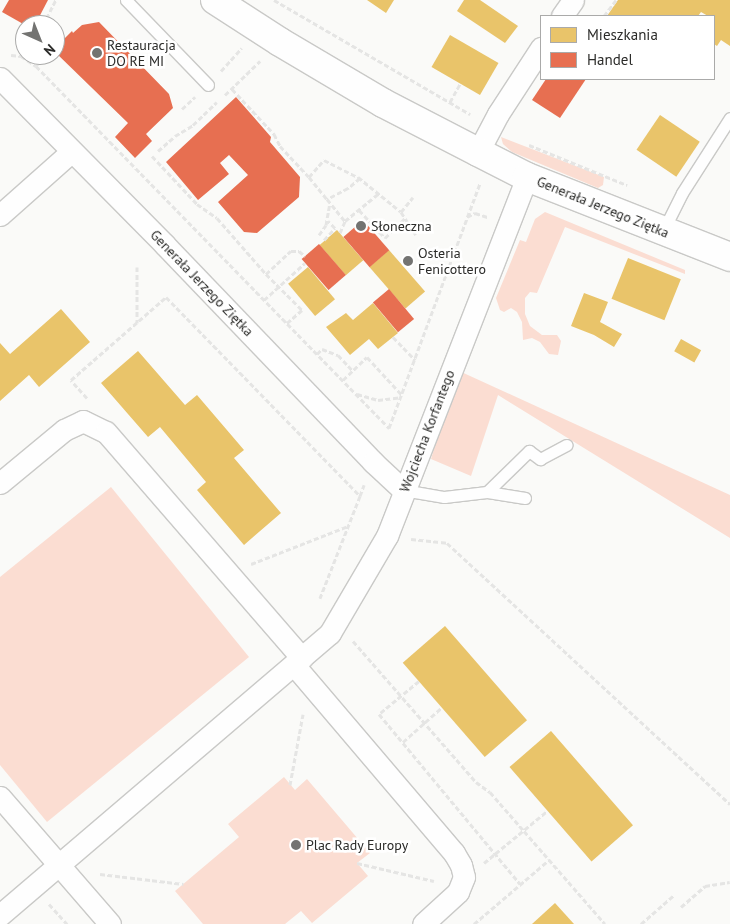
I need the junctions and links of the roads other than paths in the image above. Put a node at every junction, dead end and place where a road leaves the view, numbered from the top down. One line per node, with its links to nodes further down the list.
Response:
1 (126, 0): 7 (lane)
2 (215, 0): 10 (main road, Generała Jerzego Ziętka)
3 (573, 0): 4 (street)
4 (563, 15)
5 (540, 50): 10 (street)
6 (0, 78): 9 (street, Generała Jerzego Ziętka)
7 (208, 85)
8 (730, 118): 13 (lane)
9 (72, 151): 12 (street); 17 (street, Generała Jerzego Ziętka)
10 (478, 152): 11 (main road, Generała Jerzego Ziętka)
11 (527, 177): 13 (main road, Generała Jerzego Ziętka); 17 (street, Wojciecha Korfantego)
12 (0, 215)
13 (662, 231): 14 (main road, Generała Jerzego Ziętka)
14 (730, 257)
15 (566, 445): 18 (lane)
16 (0, 484): 20 (street)
17 (403, 490): 18 (lane); 20 (street, Wojciecha Korfantego)
18 (487, 492): 19 (lane)
19 (525, 498)
20 (298, 662): 22 (street, Wojciecha Korfantego); 25 (street)
21 (0, 797): 22 (street)
22 (58, 866): 23 (street, Wojciecha Korfantego); 24 (street)
23 (0, 915)
24 (110, 924)
25 (423, 924)

